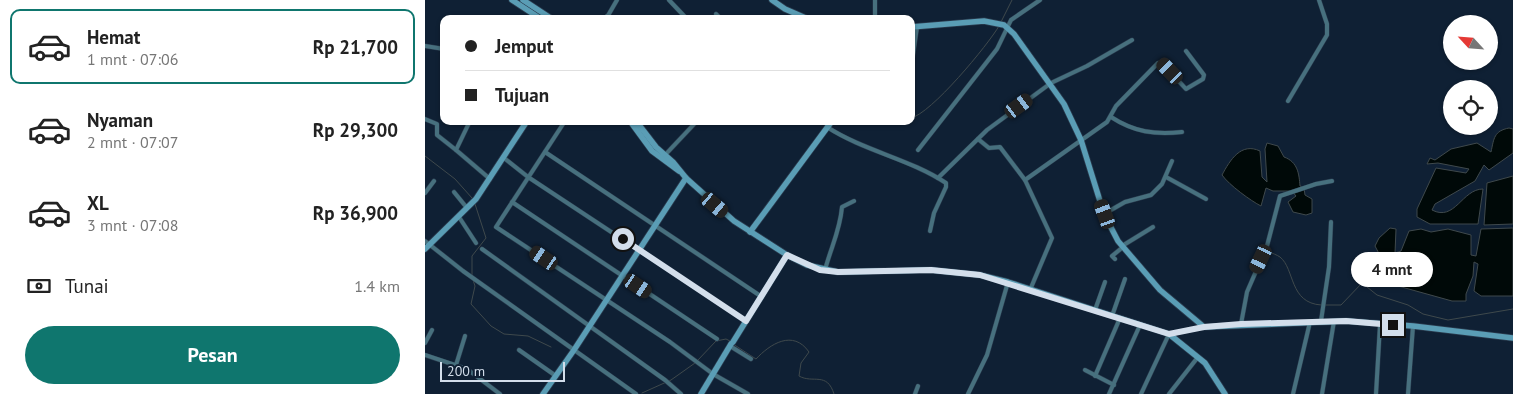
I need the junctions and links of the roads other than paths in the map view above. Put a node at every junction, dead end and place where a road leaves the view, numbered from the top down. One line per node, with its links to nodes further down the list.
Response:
1 (512, 0): 9 (street)
2 (523, 0): 10 (street)
3 (617, 0): 11 (street)
4 (669, 0): 12 (street)
5 (875, 0): 14 (street)
6 (1039, 0): 16 (street)
7 (1319, 0): 22 (street)
8 (776, 1): 13 (street)
9 (535, 15)
10 (546, 15)
11 (609, 15)
12 (683, 15)
13 (797, 15)
14 (875, 15)
15 (915, 27): 16 (street)
16 (1006, 27): 21 (street); 36 (street)
17 (1132, 40): 21 (street)
18 (425, 46): 19 (street)
19 (440, 48)
20 (1186, 51): 23 (street)
21 (1051, 83): 33 (street); 34 (street)
22 (1288, 101)
23 (1111, 117): 32 (street); 34 (street)
24 (425, 119): 35 (street)
25 (468, 125): 35 (street)
26 (525, 125): 39 (street)
27 (562, 125): 37 (street)
28 (633, 125): 41 (street)
29 (639, 125): 38 (street)
30 (693, 125): 38 (street)
31 (827, 127): 45 (street); 62 (street)
32 (1182, 132)
33 (978, 138): 45 (street); 47 (street)
34 (1081, 140): 47 (street); 56 (street)
35 (456, 150): 46 (street)
36 (918, 150)
37 (545, 152): 42 (street); 59 (street)
38 (665, 155): 41 (street)
39 (504, 158): 42 (street); 46 (street)
40 (1172, 161): 43 (street)
41 (681, 172): 44 (street)
42 (529, 177): 54 (street); 67 (street)
43 (1166, 177): 52 (street); 56 (street)
44 (686, 178): 59 (street); 62 (street)
45 (938, 178): 61 (street)
46 (490, 179): 55 (street)
47 (1025, 180): 75 (street)
48 (434, 181): 51 (street)
49 (1332, 181): 85 (street)
50 (454, 192): 55 (street)
51 (425, 193)
52 (1206, 199)
53 (854, 201): 70 (street)
54 (512, 202): 71 (street); 77 (street)
55 (467, 208): 57 (street)
56 (1105, 214): 65 (street)
57 (459, 217): 63 (street); 64 (street)
58 (1331, 222): 82 (street)
59 (656, 224): 67 (street); 76 (street)
60 (1153, 226): 65 (street)
61 (929, 231)
62 (750, 232): 68 (street)
63 (476, 243)
64 (426, 245): 99 (street)
65 (1122, 246): 69 (street); 90 (street)
66 (482, 249): 88 (street)
67 (639, 250): 71 (street); 81 (street)
68 (787, 255): 70 (street); 76 (street)
69 (1115, 259)
70 (825, 270): 73 (street)
71 (623, 276): 77 (street); 95 (street)
72 (1125, 279): 79 (street)
73 (1008, 282): 75 (street); 117 (street)
74 (1105, 282): 78 (street)
75 (1030, 290): 78 (street)
76 (762, 296): 81 (street)
77 (607, 300): 88 (street); 105 (street)
78 (1095, 310): 79 (street)
79 (1112, 316): 80 (street)
80 (1119, 318): 86 (street); 106 (street)
81 (746, 321): 97 (street)
82 (1321, 321): 83 (street); 84 (street)
83 (1310, 322): 85 (street); 122 (street)
84 (1334, 322): 87 (street); 123 (street)
85 (1241, 324): 90 (street)
86 (1140, 325): 92 (street); 108 (street)
87 (1379, 325): 89 (street); 124 (street)
88 (590, 326): 99 (street); 113 (street)
89 (1413, 326): 94 (street); 125 (street)
90 (1204, 327): 92 (street)
91 (432, 330): 96 (street)
92 (1169, 334): 101 (street); 119 (street)
93 (465, 336): 103 (street)
94 (1513, 338)
95 (717, 339)
96 (425, 343)
97 (731, 344): 102 (street); 105 (street)
98 (519, 350): 107 (street)
99 (574, 350): 107 (street); 112 (street)
100 (425, 354): 103 (street)
101 (1198, 357): 120 (street); 121 (street)
102 (751, 359)
103 (456, 365): 110 (street)
104 (1085, 370): 106 (street)
105 (713, 374): 114 (street); 115 (street)
106 (1095, 376): 108 (street)
107 (556, 377): 111 (street)
108 (1113, 384): 118 (street)
109 (918, 386): 116 (street)
110 (500, 394)
111 (543, 394)
112 (636, 394)
113 (681, 394)
114 (701, 394)
115 (748, 394)
116 (915, 394)
117 (968, 394)
118 (1109, 394)
119 (1141, 394)
120 (1169, 394)
121 (1225, 394)
122 (1293, 394)
123 (1322, 394)
124 (1376, 394)
125 (1408, 394)

